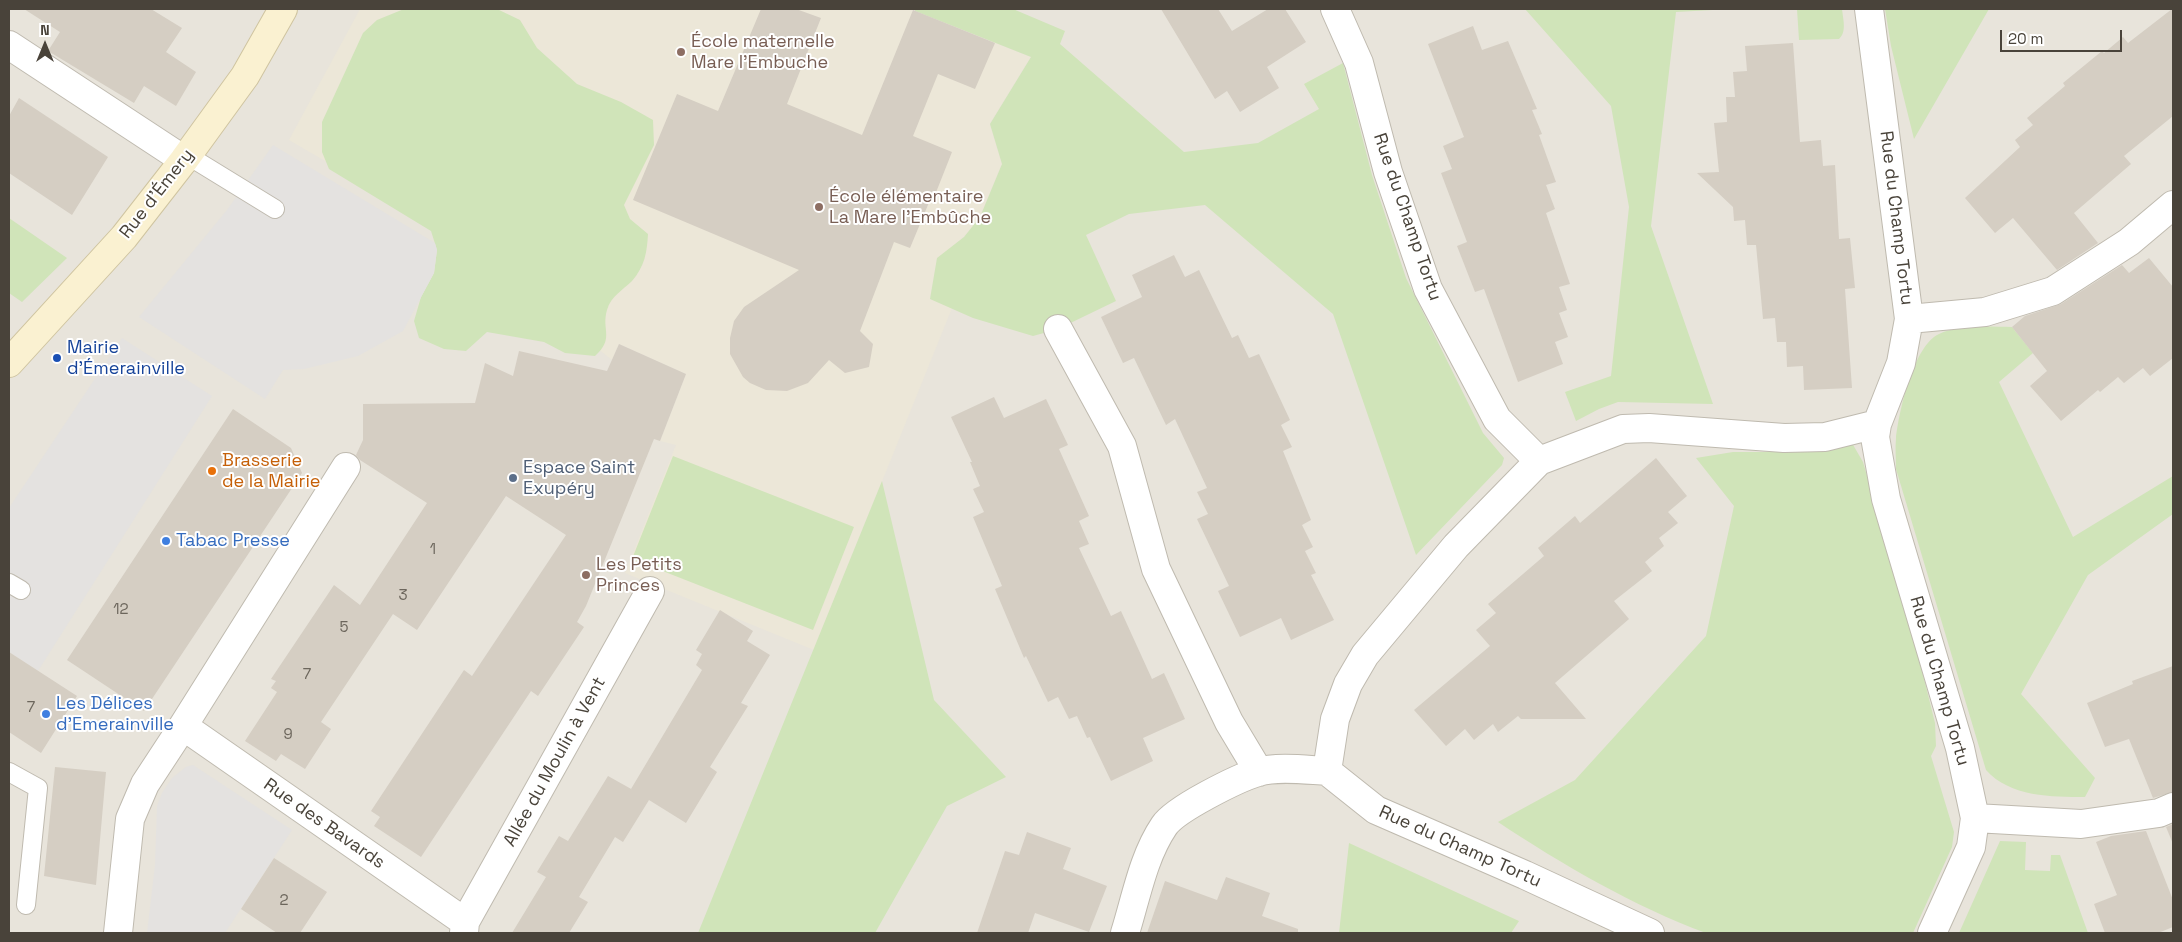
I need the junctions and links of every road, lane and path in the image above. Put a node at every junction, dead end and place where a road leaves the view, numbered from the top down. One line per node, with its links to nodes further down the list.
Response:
1 (282, 9): 5 (main road, Rue d'Émery)
2 (1335, 9): 12 (street, Rue du Champ Tortu)
3 (1869, 9): 8 (street, Rue du Champ Tortu)
4 (9, 45): 5 (street)
5 (186, 157): 7 (lane); 10 (main road, Rue d'Émery)
6 (2173, 205): 8 (street)
7 (275, 209)
8 (1909, 319): 11 (street, Rue du Champ Tortu)
9 (1058, 329): 18 (street)
10 (9, 363)
11 (1877, 424): 12 (street); 20 (street, Rue du Champ Tortu)
12 (1539, 461): 16 (street)
13 (346, 466): 15 (street)
14 (650, 591): 22 (street, Allée du Moulin à Vent)
15 (183, 726): 22 (street, Rue des Bavards); 23 (street)
16 (1327, 771): 18 (street); 25 (street, Rue du Champ Tortu)
17 (9, 772): 21 (lane)
18 (1259, 772): 24 (street)
19 (2173, 807): 20 (street)
20 (1975, 818): 26 (street, Rue du Champ Tortu)
21 (26, 904)
22 (464, 927)
23 (118, 933)
24 (1124, 933)
25 (1650, 933)
26 (1932, 933)

